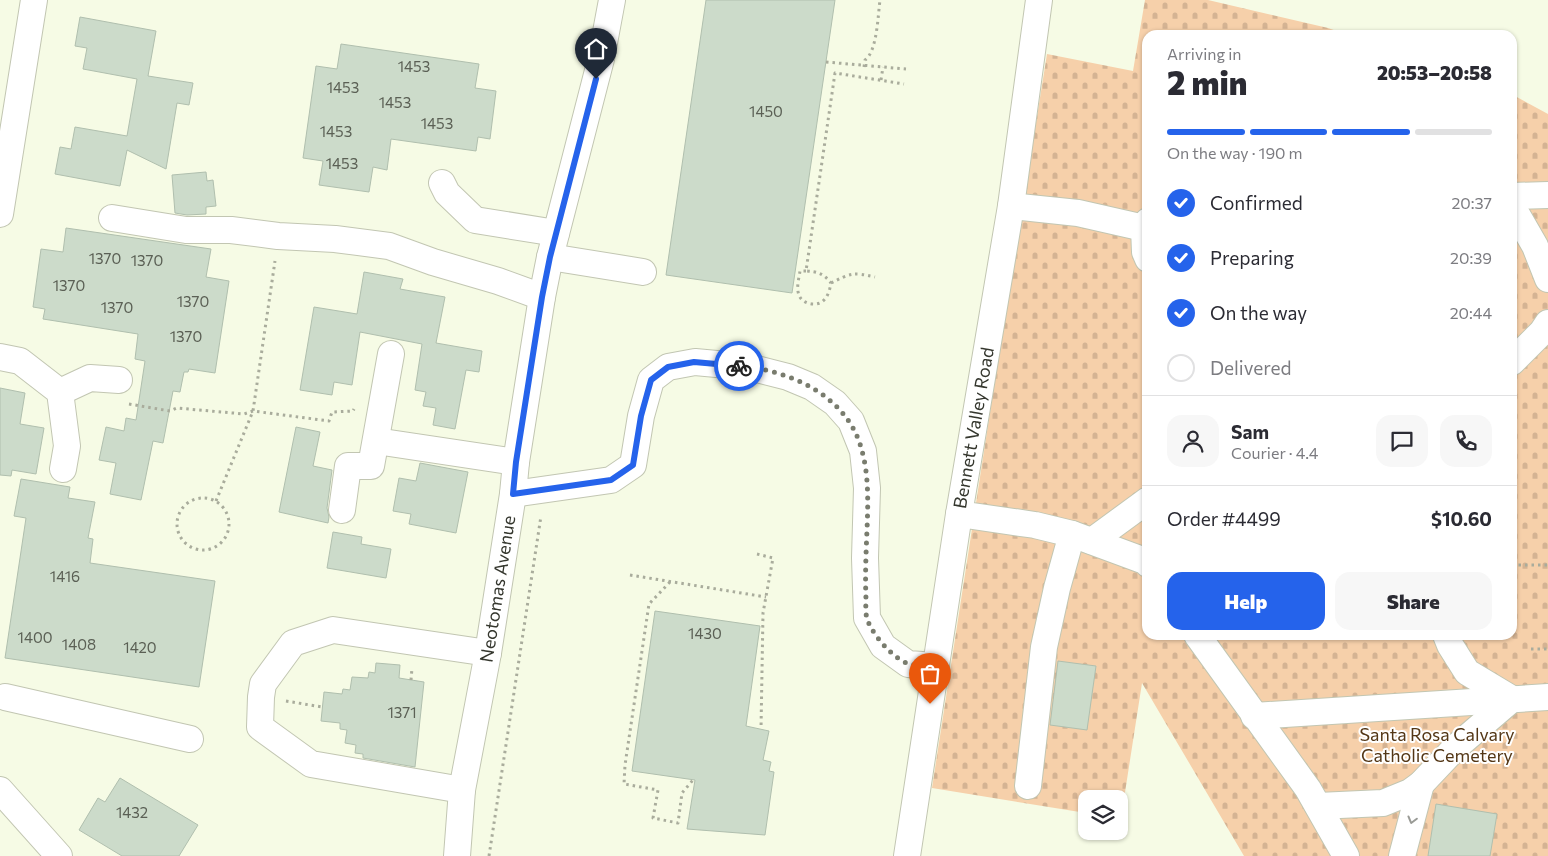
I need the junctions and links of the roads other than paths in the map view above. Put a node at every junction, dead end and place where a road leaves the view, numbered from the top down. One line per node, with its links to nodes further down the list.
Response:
1 (34, 0): 4 (street)
2 (612, 0): 13 (street, Neotomas Avenue)
3 (1039, 0): 8 (street, Bennett Valley Road)
4 (8, 111): 9 (street)
5 (442, 183): 13 (street)
6 (1548, 195): 7 (street)
7 (1517, 196)
8 (1011, 206): 12 (street); 30 (street, Bennett Valley Road)
9 (0, 214)
10 (1517, 215): 16 (street)
11 (112, 218): 17 (street)
12 (1142, 225)
13 (556, 233): 14 (street, Neotomas Avenue)
14 (550, 257): 15 (street); 17 (street, Neotomas Avenue)
15 (643, 272)
16 (1548, 279)
17 (542, 297): 25 (street, Neotomas Avenue)
18 (1548, 323): 21 (street)
19 (391, 354): 24 (street)
20 (0, 357): 23 (street)
21 (1517, 357)
22 (119, 380): 23 (street)
23 (60, 392): 26 (street)
24 (376, 442): 25 (street); 29 (street)
25 (516, 462): 27 (street, Neotomas Avenue)
26 (63, 469)
27 (513, 494): 35 (street, Neotomas Avenue); 36 (street)
28 (1142, 503): 31 (street)
29 (342, 510)
30 (959, 514): 31 (street); 36 (street, Bennett Valley Road)
31 (1082, 538): 32 (street); 43 (street)
32 (1142, 560)
33 (1201, 640): 40 (street)
34 (1448, 640): 39 (street)
35 (488, 653): 45 (street, Neotomas Avenue); 45 (street)
36 (936, 666): 49 (street, Bennett Valley Road)
37 (2, 696): 41 (street)
38 (1548, 697): 39 (street)
39 (1512, 699): 40 (street); 42 (street)
40 (1254, 716): 46 (street)
41 (190, 739)
42 (1421, 784): 46 (street); 51 (street, one-way to 51)
43 (1028, 786)
44 (0, 790): 47 (street)
45 (462, 790): 48 (street, Neotomas Avenue)
46 (1318, 806): 50 (street)
47 (59, 856)
48 (457, 856)
49 (907, 856)
50 (1346, 856)
51 (1402, 856)

